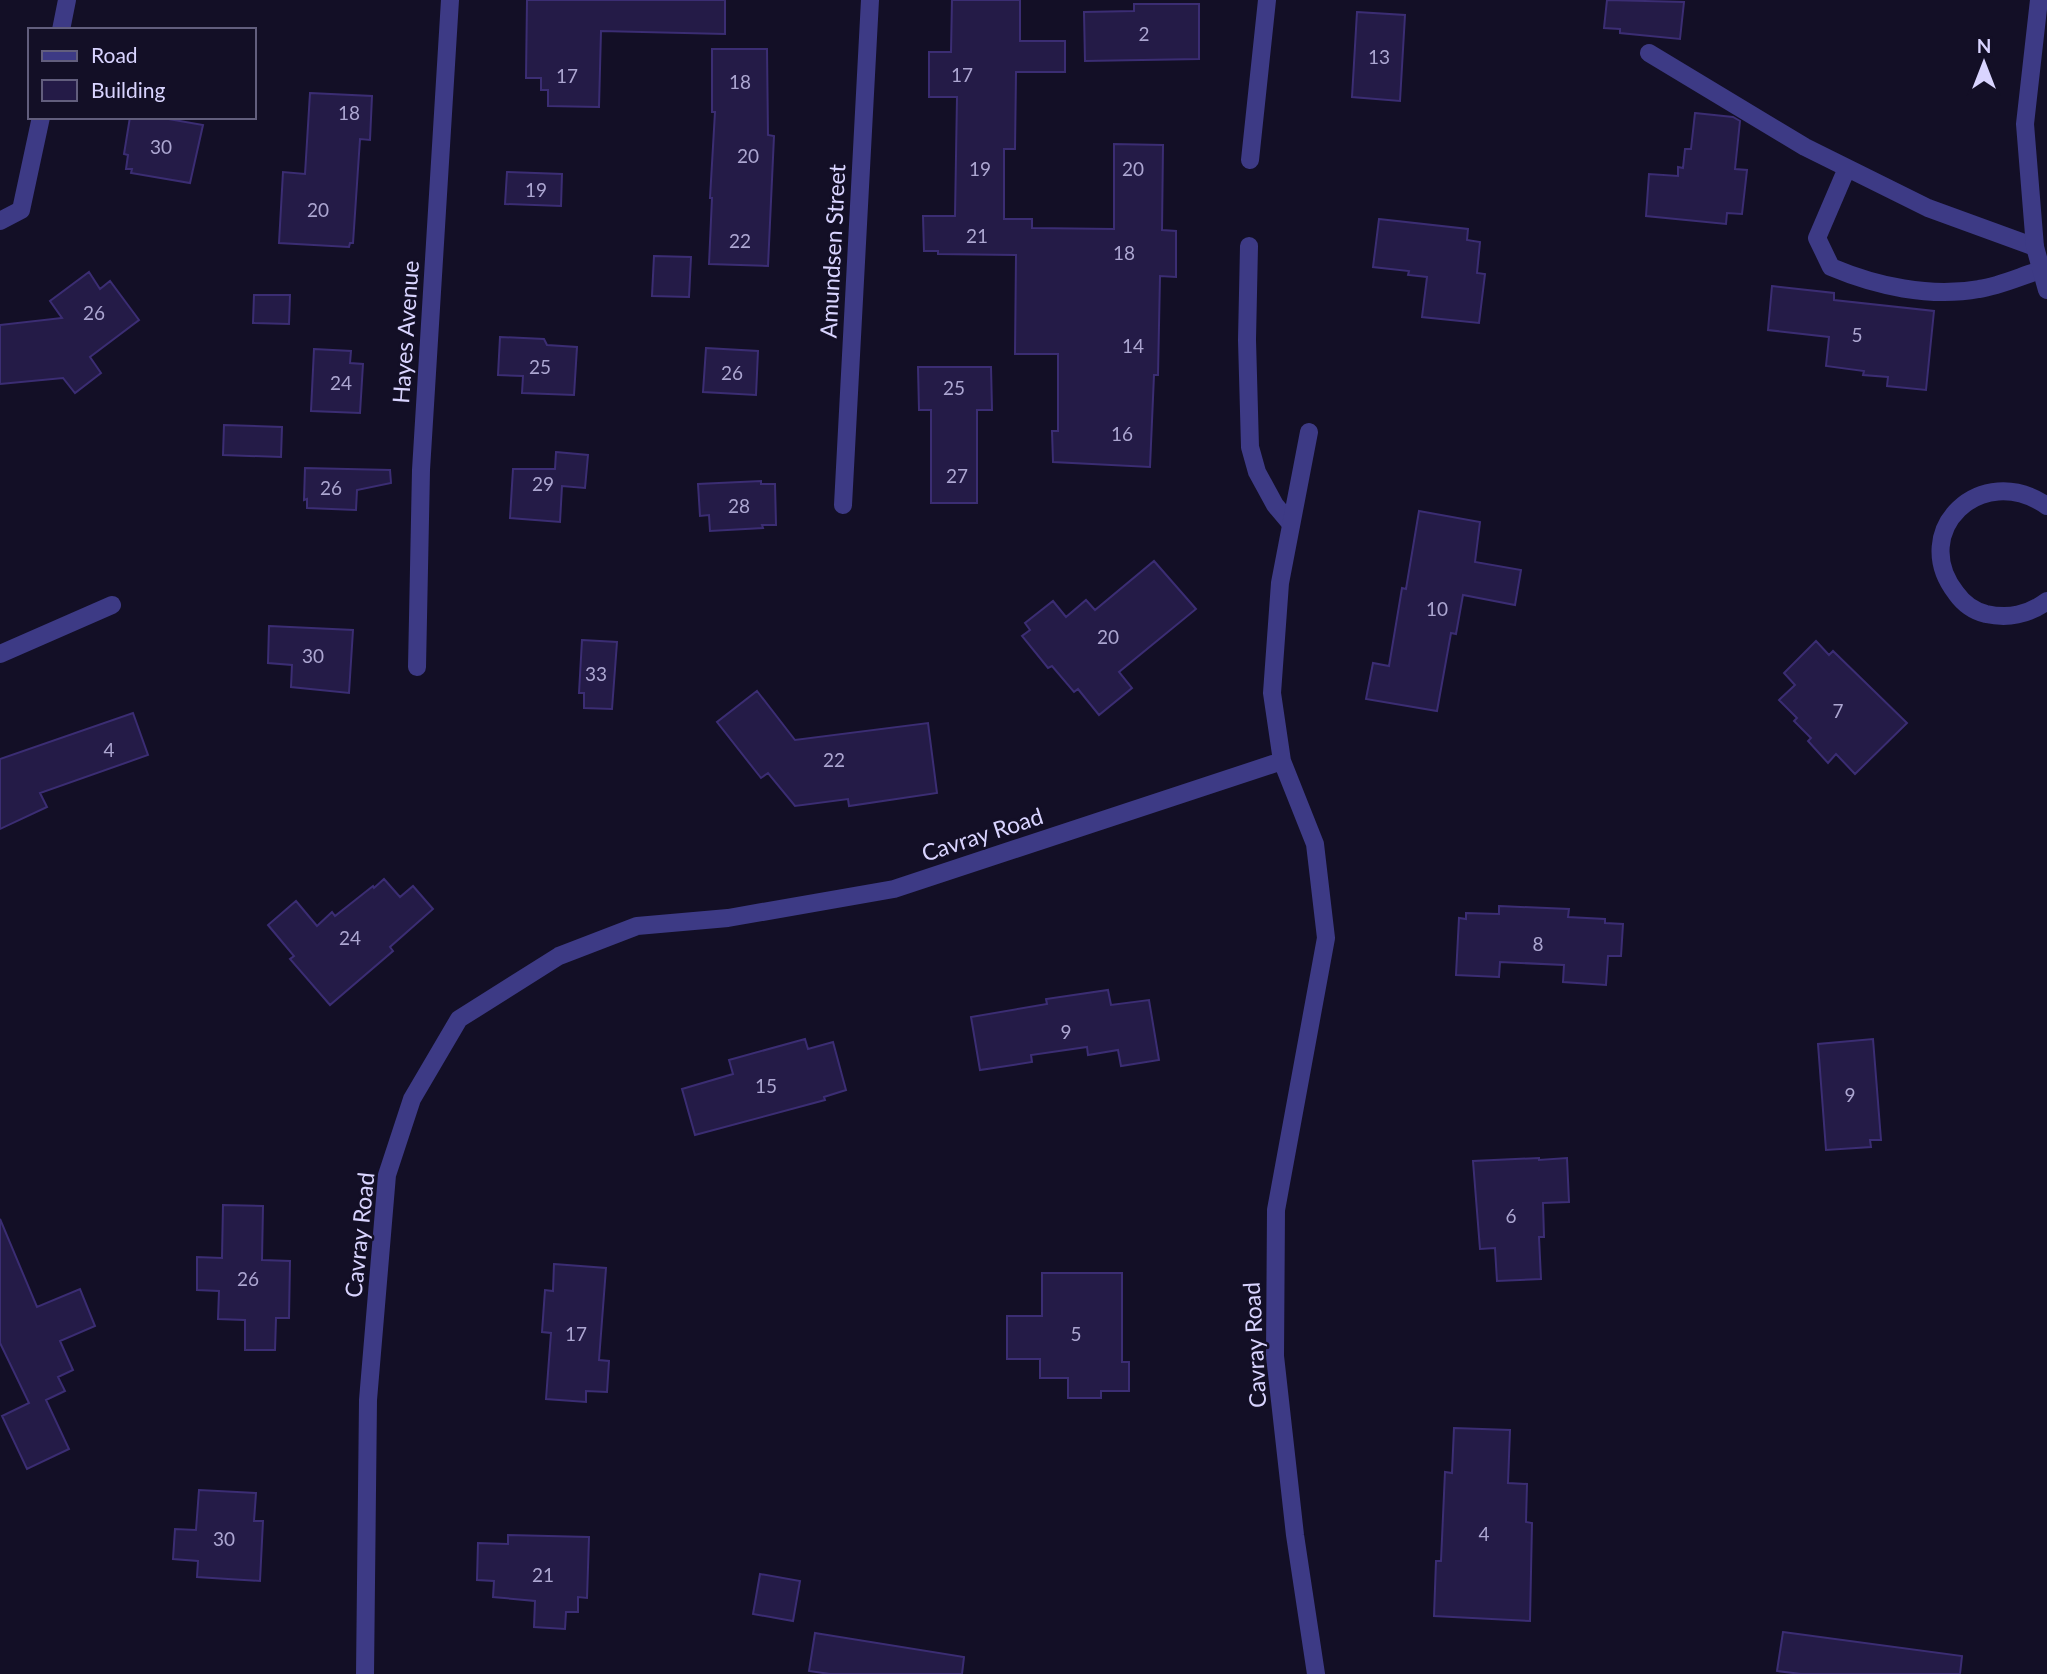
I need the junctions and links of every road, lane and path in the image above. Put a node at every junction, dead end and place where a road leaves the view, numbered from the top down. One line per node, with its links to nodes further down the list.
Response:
1 (67, 0): 6 (street)
2 (450, 0): 23 (street, Hayes Avenue)
3 (870, 0): 17 (street, Amundsen Street)
4 (1267, 0): 9 (street)
5 (2039, 0): 13 (street)
6 (61, 28)
7 (1649, 52): 10 (street)
8 (41, 119): 11 (street)
9 (1250, 160)
10 (1847, 168): 13 (street); 14 (street)
11 (0, 221)
12 (1249, 246): 19 (street)
13 (2035, 247): 14 (street)
14 (2041, 270): 15 (street)
15 (2047, 290)
16 (1309, 432): 19 (street)
17 (843, 505)
18 (2047, 506): 20 (street)
19 (1291, 524): 24 (street)
20 (2047, 601)
21 (112, 605): 22 (street)
22 (0, 654)
23 (417, 667)
24 (1282, 761): 25 (street, Cavray Road); 26 (street, Cavray Road)
25 (365, 1674)
26 (1316, 1674)

